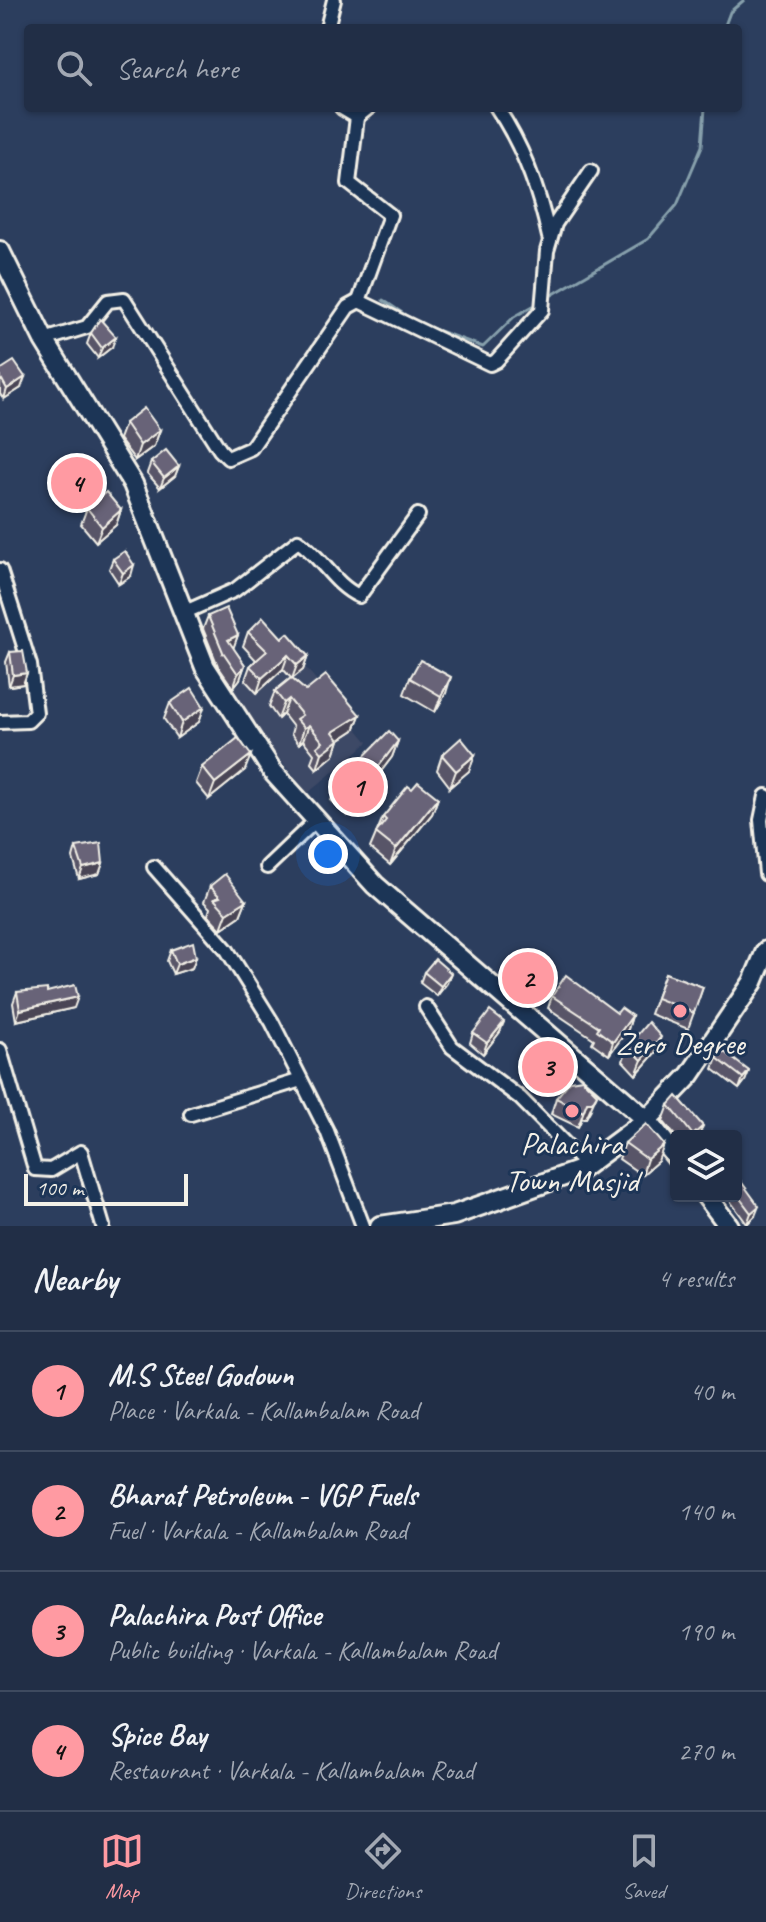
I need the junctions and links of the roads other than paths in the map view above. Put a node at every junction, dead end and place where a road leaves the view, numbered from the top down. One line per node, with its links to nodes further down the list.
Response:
1 (334, 0): 2 (street)
2 (328, 24)
3 (349, 112): 6 (street)
4 (363, 112): 6 (street)
5 (500, 112): 8 (street)
6 (357, 117): 10 (street)
7 (591, 171): 8 (street)
8 (550, 240): 10 (street)
9 (0, 251): 11 (main road)
10 (359, 301): 11 (street)
11 (44, 340): 14 (main road)
12 (418, 515): 14 (street)
13 (0, 570): 15 (street)
14 (183, 613): 17 (main road)
15 (0, 722)
16 (766, 796): 20 (street)
17 (314, 822): 19 (street); 28 (main road)
18 (154, 867): 26 (street)
19 (267, 867)
20 (766, 874)
21 (766, 951): 22 (main road)
22 (757, 972): 23 (street); 28 (main road)
23 (766, 990)
24 (426, 1007): 30 (street)
25 (0, 1050): 32 (street)
26 (301, 1080): 27 (street); 33 (street)
27 (191, 1114)
28 (647, 1120): 29 (main road); 30 (main road)
29 (670, 1149)
30 (586, 1165): 34 (main road)
31 (711, 1202): 35 (main road)
32 (103, 1226)
33 (363, 1226)
34 (380, 1226)
35 (729, 1226)

